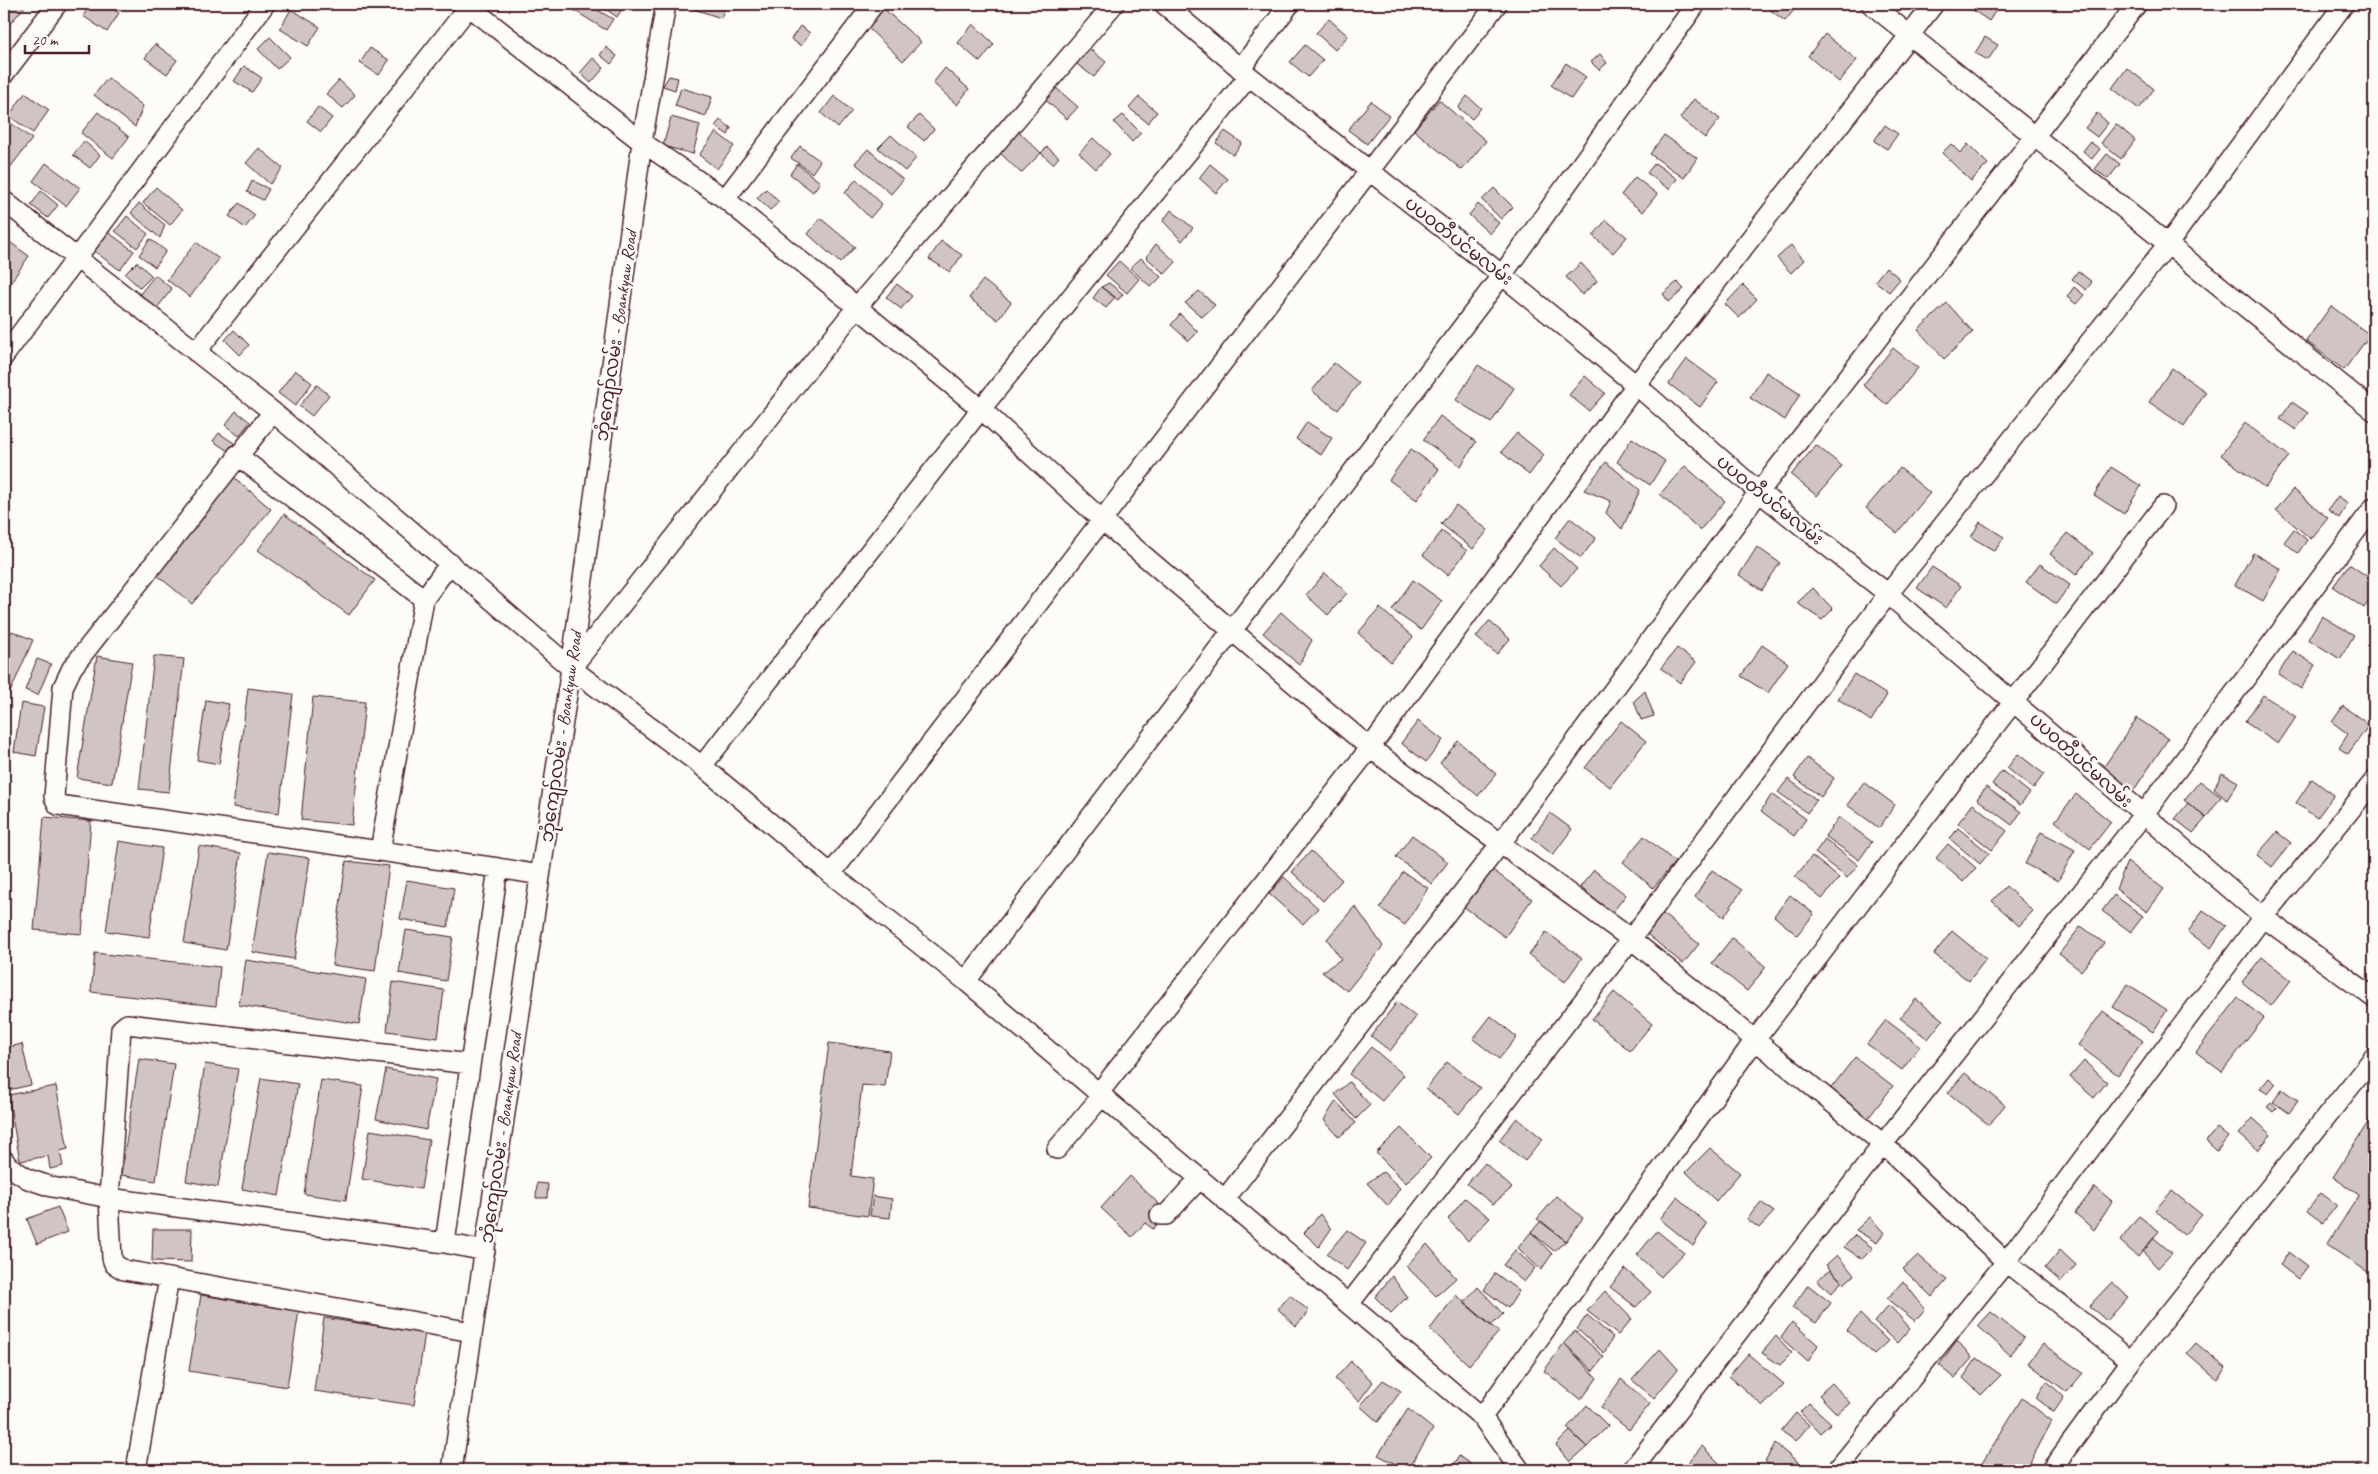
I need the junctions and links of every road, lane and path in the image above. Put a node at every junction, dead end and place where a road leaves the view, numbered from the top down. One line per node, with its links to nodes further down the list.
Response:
1 (57, 4): 17 (street)
2 (265, 4): 24 (street)
3 (666, 4): 19 (street, ဘုံကျော်လမ်း - Boankyaw Road)
4 (874, 4): 21 (street)
5 (1114, 4): 26 (street)
6 (1164, 4): 16 (street, ပပဝတီပင်မလမ်း)
7 (1290, 4): 16 (street)
8 (1497, 4): 20 (street)
9 (1696, 4): 25 (street)
10 (1871, 4): 15 (street)
11 (1934, 4): 15 (street)
12 (2137, 4): 18 (street)
13 (2344, 4): 23 (street)
14 (469, 5): 19 (street); 27 (street)
15 (1910, 35): 18 (street); 29 (street)
16 (1245, 72): 20 (street, ပပဝတီပင်မလမ်း); 30 (street)
17 (4, 74)
18 (2034, 136): 23 (street); 34 (street)
19 (642, 142): 21 (street); 42 (street, ဘုံကျော်လမ်း - Boankyaw Road)
20 (1370, 171): 25 (street, ပပဝတီပင်မလမ်း); 37 (street)
21 (724, 199): 26 (street)
22 (4, 201): 24 (street)
23 (2168, 244): 31 (street); 39 (street)
24 (76, 260): 27 (street); 28 (street)
25 (1502, 276): 29 (street, ပပဝတီပင်မလမ်း); 41 (street)
26 (856, 307): 30 (street); 42 (street)
27 (196, 352): 32 (street)
28 (4, 356)
29 (1636, 385): 34 (street, ပပဝတီပင်မလမ်း); 44 (street)
30 (982, 409): 37 (street); 45 (street)
31 (2374, 411)
32 (273, 412): 33 (street); 38 (street)
33 (238, 455): 40 (street); 49 (street)
34 (1759, 492): 39 (street, ပပဝတီပင်မလမ်း); 48 (street)
35 (2163, 506): 43 (street)
36 (2374, 507): 47 (street)
37 (1103, 521): 41 (street); 51 (street)
38 (450, 564): 40 (street); 42 (street)
39 (1888, 594): 43 (street, ပပဝတီပင်မလမ်း); 54 (street)
40 (424, 599): 49 (street)
41 (1231, 630): 44 (street); 55 (street)
42 (572, 668): 45 (street); 52 (street, ဘုံကျော်လမ်း - Boankyaw Road)
43 (2014, 700): 47 (street, ပပဝတီပင်မလမ်း); 57 (street)
44 (1370, 748): 48 (street); 60 (street)
45 (702, 766): 51 (street)
46 (2374, 781): 53 (street)
47 (2143, 815): 53 (street, ပပဝတီပင်မလမ်း); 61 (street)
48 (1501, 843): 54 (street); 66 (street)
49 (380, 851): 50 (street)
50 (498, 868): 52 (street); 59 (street)
51 (831, 874): 55 (street)
52 (540, 875): 69 (street, ဘုံကျော်လမ်း - Boankyaw Road)
53 (2263, 917): 56 (street, ပပဝတီပင်မလမ်း); 70 (street)
54 (1631, 939): 57 (street); 72 (street)
55 (966, 982): 60 (street)
56 (2374, 998)
57 (1755, 1040): 61 (street); 75 (street)
58 (2374, 1057): 74 (street)
59 (470, 1064): 65 (street); 68 (street)
60 (1099, 1096): 62 (street); 64 (street)
61 (1882, 1144): 70 (street); 79 (street)
62 (1057, 1149)
63 (4, 1160): 65 (street)
64 (1200, 1178): 66 (street); 67 (street)
65 (109, 1198): 68 (street); 71 (street)
66 (1225, 1199): 72 (street)
67 (1160, 1215)
68 (445, 1243): 69 (street)
69 (485, 1251): 73 (street, ဘုံကျော်လမ်း - Boankyaw Road)
70 (2006, 1262): 74 (street); 80 (street)
71 (169, 1278): 73 (street); 76 (street)
72 (1349, 1304): 75 (street)
73 (472, 1332): 77 (street, ဘုံကျော်လမ်း - Boankyaw Road)
74 (2131, 1362): 81 (street)
75 (1482, 1417): 78 (street)
76 (136, 1470)
77 (452, 1470)
78 (1520, 1470)
79 (1632, 1470)
80 (1837, 1470)
81 (2051, 1470)

